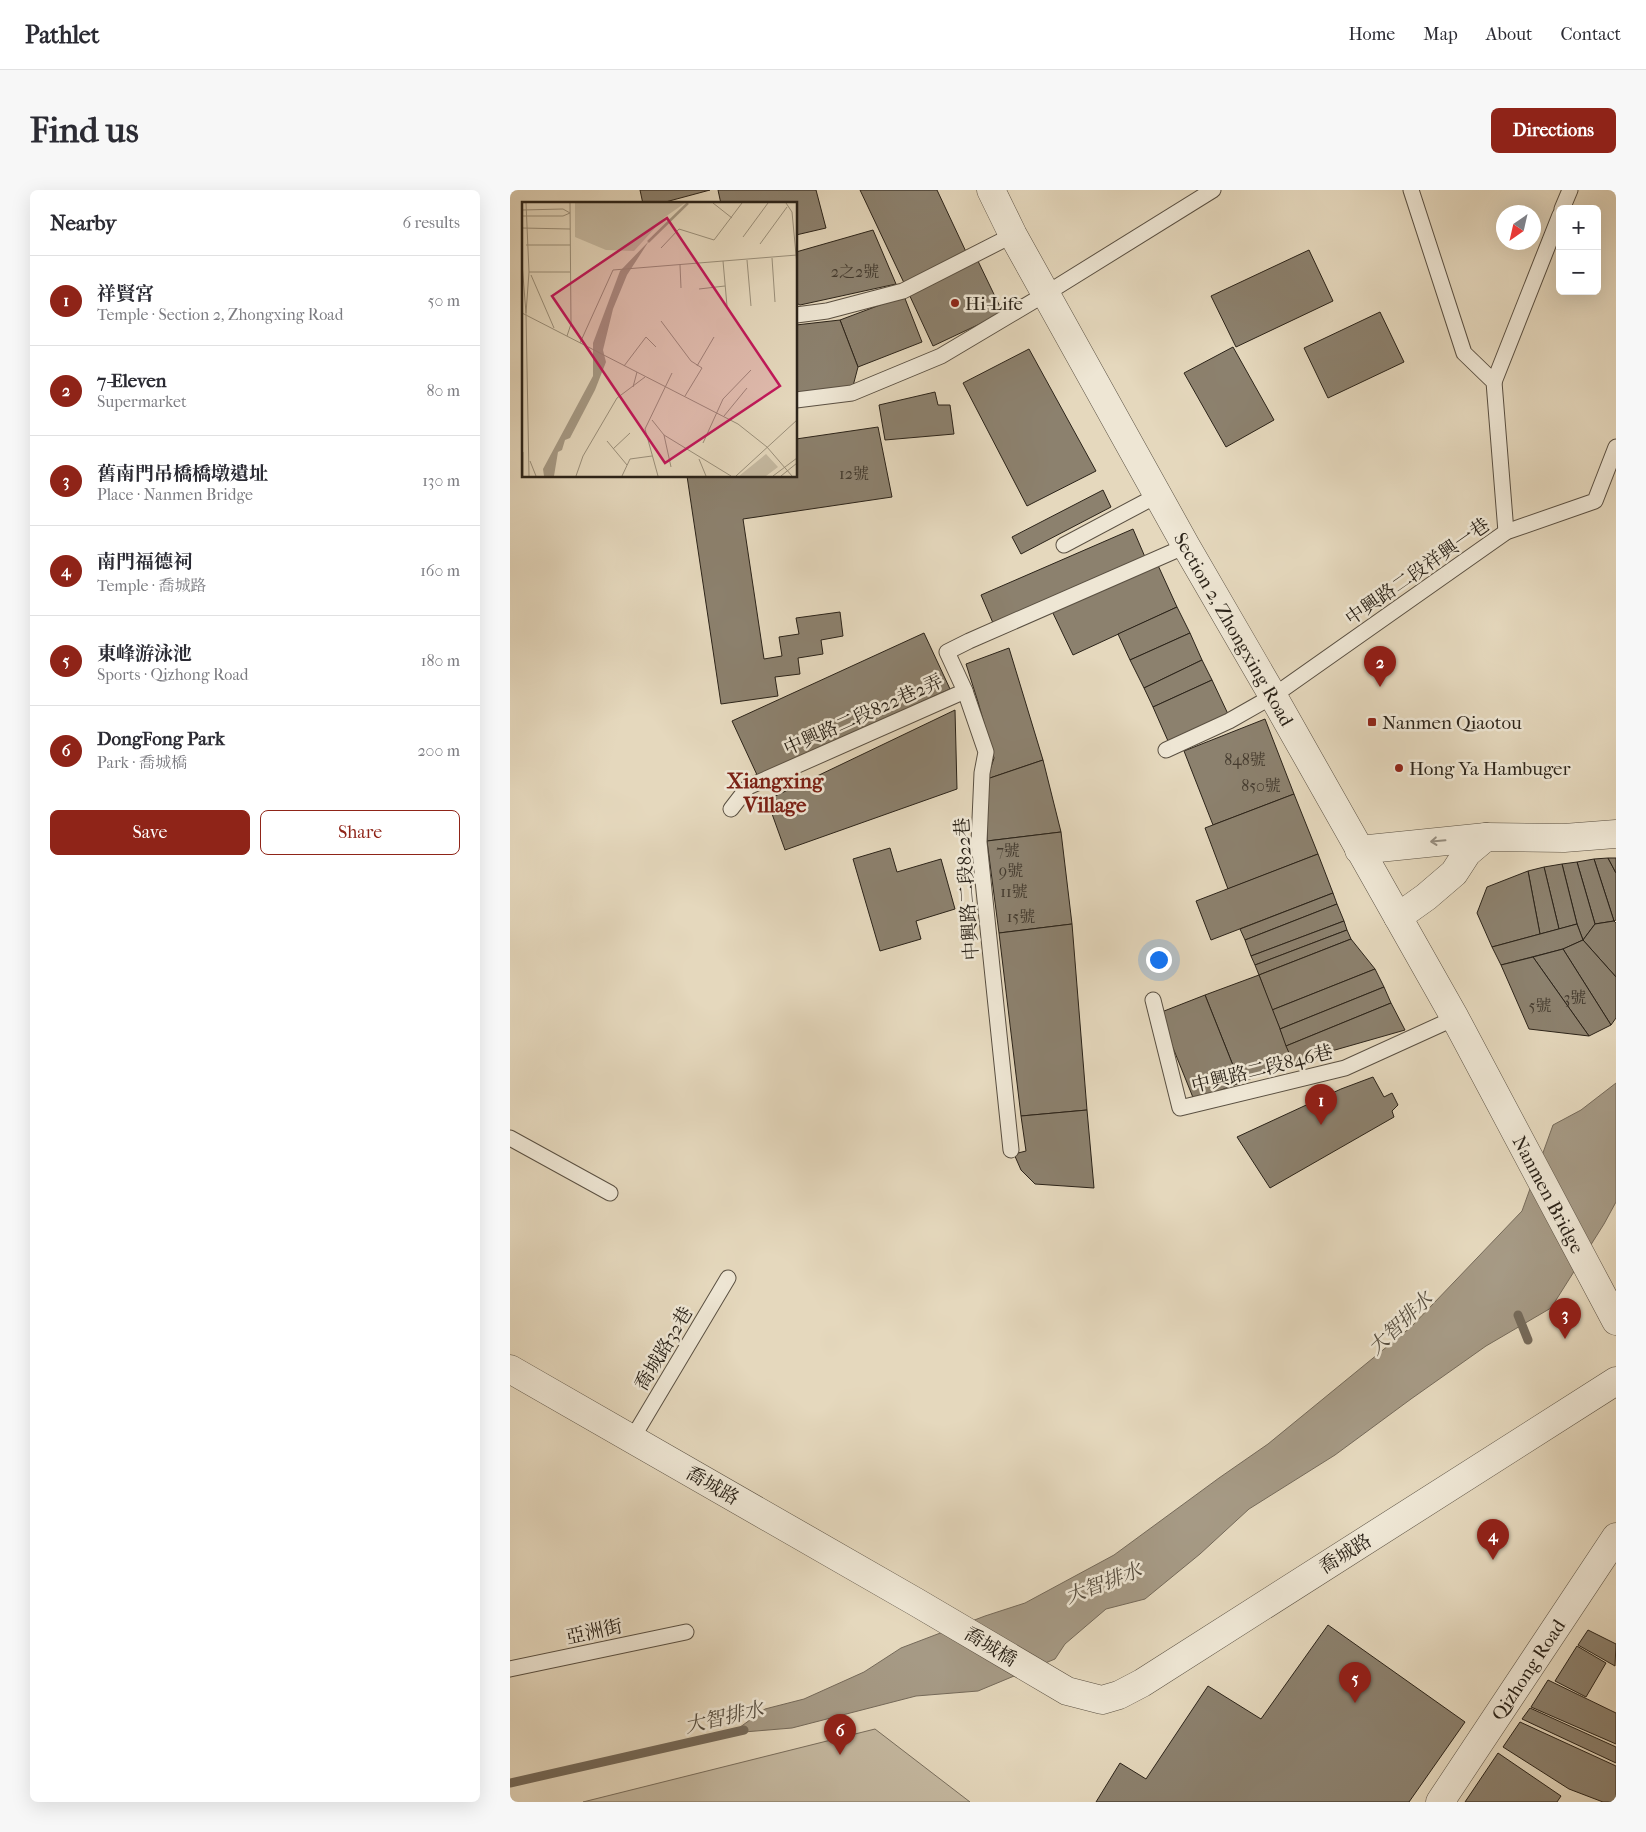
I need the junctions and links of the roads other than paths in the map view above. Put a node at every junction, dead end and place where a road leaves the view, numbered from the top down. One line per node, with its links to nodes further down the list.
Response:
1 (991, 190): 7 (street, Section 2, Zhongxing Road)
2 (1214, 190): 8 (lane)
3 (1411, 190): 10 (lane)
4 (1570, 190): 5 (lane)
5 (1564, 205)
6 (1556, 225): 10 (lane)
7 (1013, 235): 8 (street, Section 2, Zhongxing Road); 9 (lane)
8 (1047, 293): 11 (lane); 13 (street, Section 2, Zhongxing Road)
9 (798, 315)
10 (1494, 382): 14 (lane)
11 (798, 400)
12 (1616, 447): 14 (lane, 中興路二段祥興一巷)
13 (1158, 495): 15 (lane); 16 (street, Section 2, Zhongxing Road)
14 (1506, 532): 18 (lane, 中興路二段祥興一巷)
15 (1064, 546)
16 (1186, 546): 17 (lane, 中興路二段822巷); 18 (street, Section 2, Zhongxing Road)
17 (965, 691): 20 (lane, 中興路二段822巷2弄); 29 (lane, 中興路二段822巷)
18 (1273, 696): 19 (lane, 中興路二段祥興一巷); 23 (street, Section 2, Zhongxing Road)
19 (1166, 750)
20 (731, 809)
21 (1616, 834): 22 (street)
22 (1486, 837): 23 (street, one-way to 23); 24 (street)
23 (1360, 850): 24 (street, Section 2, Zhongxing Road)
24 (1398, 917): 26 (street, Section 2, Zhongxing Road)
25 (1153, 1000): 26 (lane, 中興路二段846巷)
26 (1455, 1018): 27 (street, Section 2, Zhongxing Road)
27 (1481, 1068): 32 (street, Nanmen Bridge)
28 (510, 1138): 30 (lane)
29 (1011, 1150)
30 (610, 1193)
31 (728, 1278): 35 (lane, 喬城路32巷)
32 (1616, 1321)
33 (510, 1369): 35 (street, 喬城路)
34 (1616, 1381): 40 (street, 喬城路)
35 (632, 1439): 37 (street, 喬城路)
36 (1616, 1537): 41 (street, Qizhong Road)
37 (916, 1602): 40 (street, 喬城橋)
38 (686, 1632): 39 (lane, 亞洲街)
39 (510, 1669)
40 (1067, 1691)
41 (1440, 1802)

